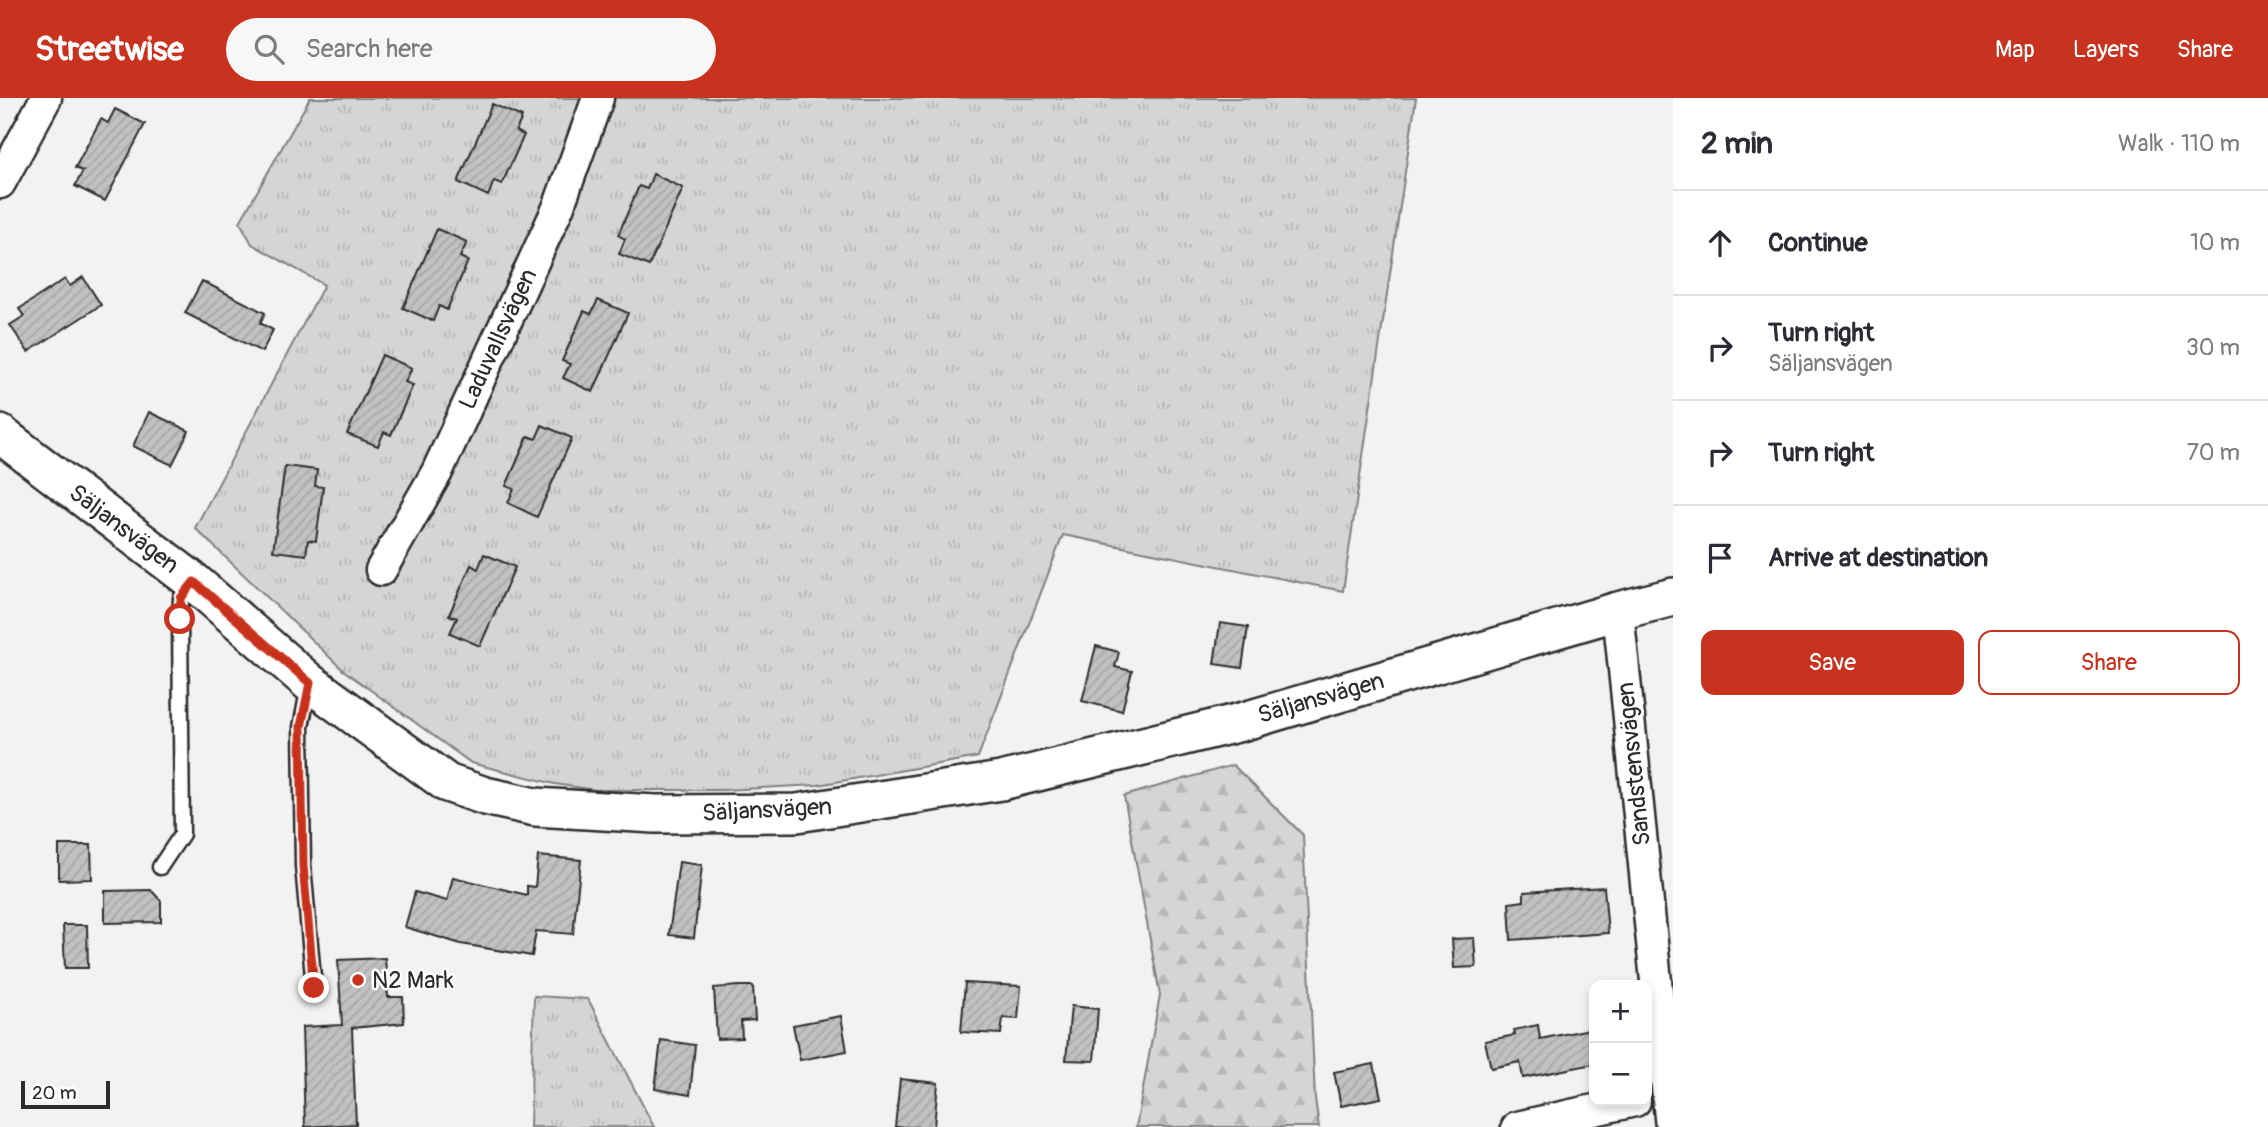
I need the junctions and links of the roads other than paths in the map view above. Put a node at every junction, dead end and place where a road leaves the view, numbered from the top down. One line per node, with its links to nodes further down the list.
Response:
1 (46, 98): 3 (street)
2 (595, 99): 5 (street, Laduvallsvägen)
3 (0, 183)
4 (0, 434): 6 (street, Säljansvägen)
5 (381, 570)
6 (194, 582): 9 (street, Säljansvägen); 10 (lane)
7 (1673, 597): 8 (street, Säljansvägen)
8 (1618, 611): 9 (street, Säljansvägen); 12 (street, Sandstensvägen)
9 (310, 683): 11 (lane)
10 (160, 867)
11 (314, 988)
12 (1662, 1095): 15 (street, Sandstensvägen)
13 (1612, 1106): 14 (street)
14 (1517, 1127)
15 (1671, 1127)

